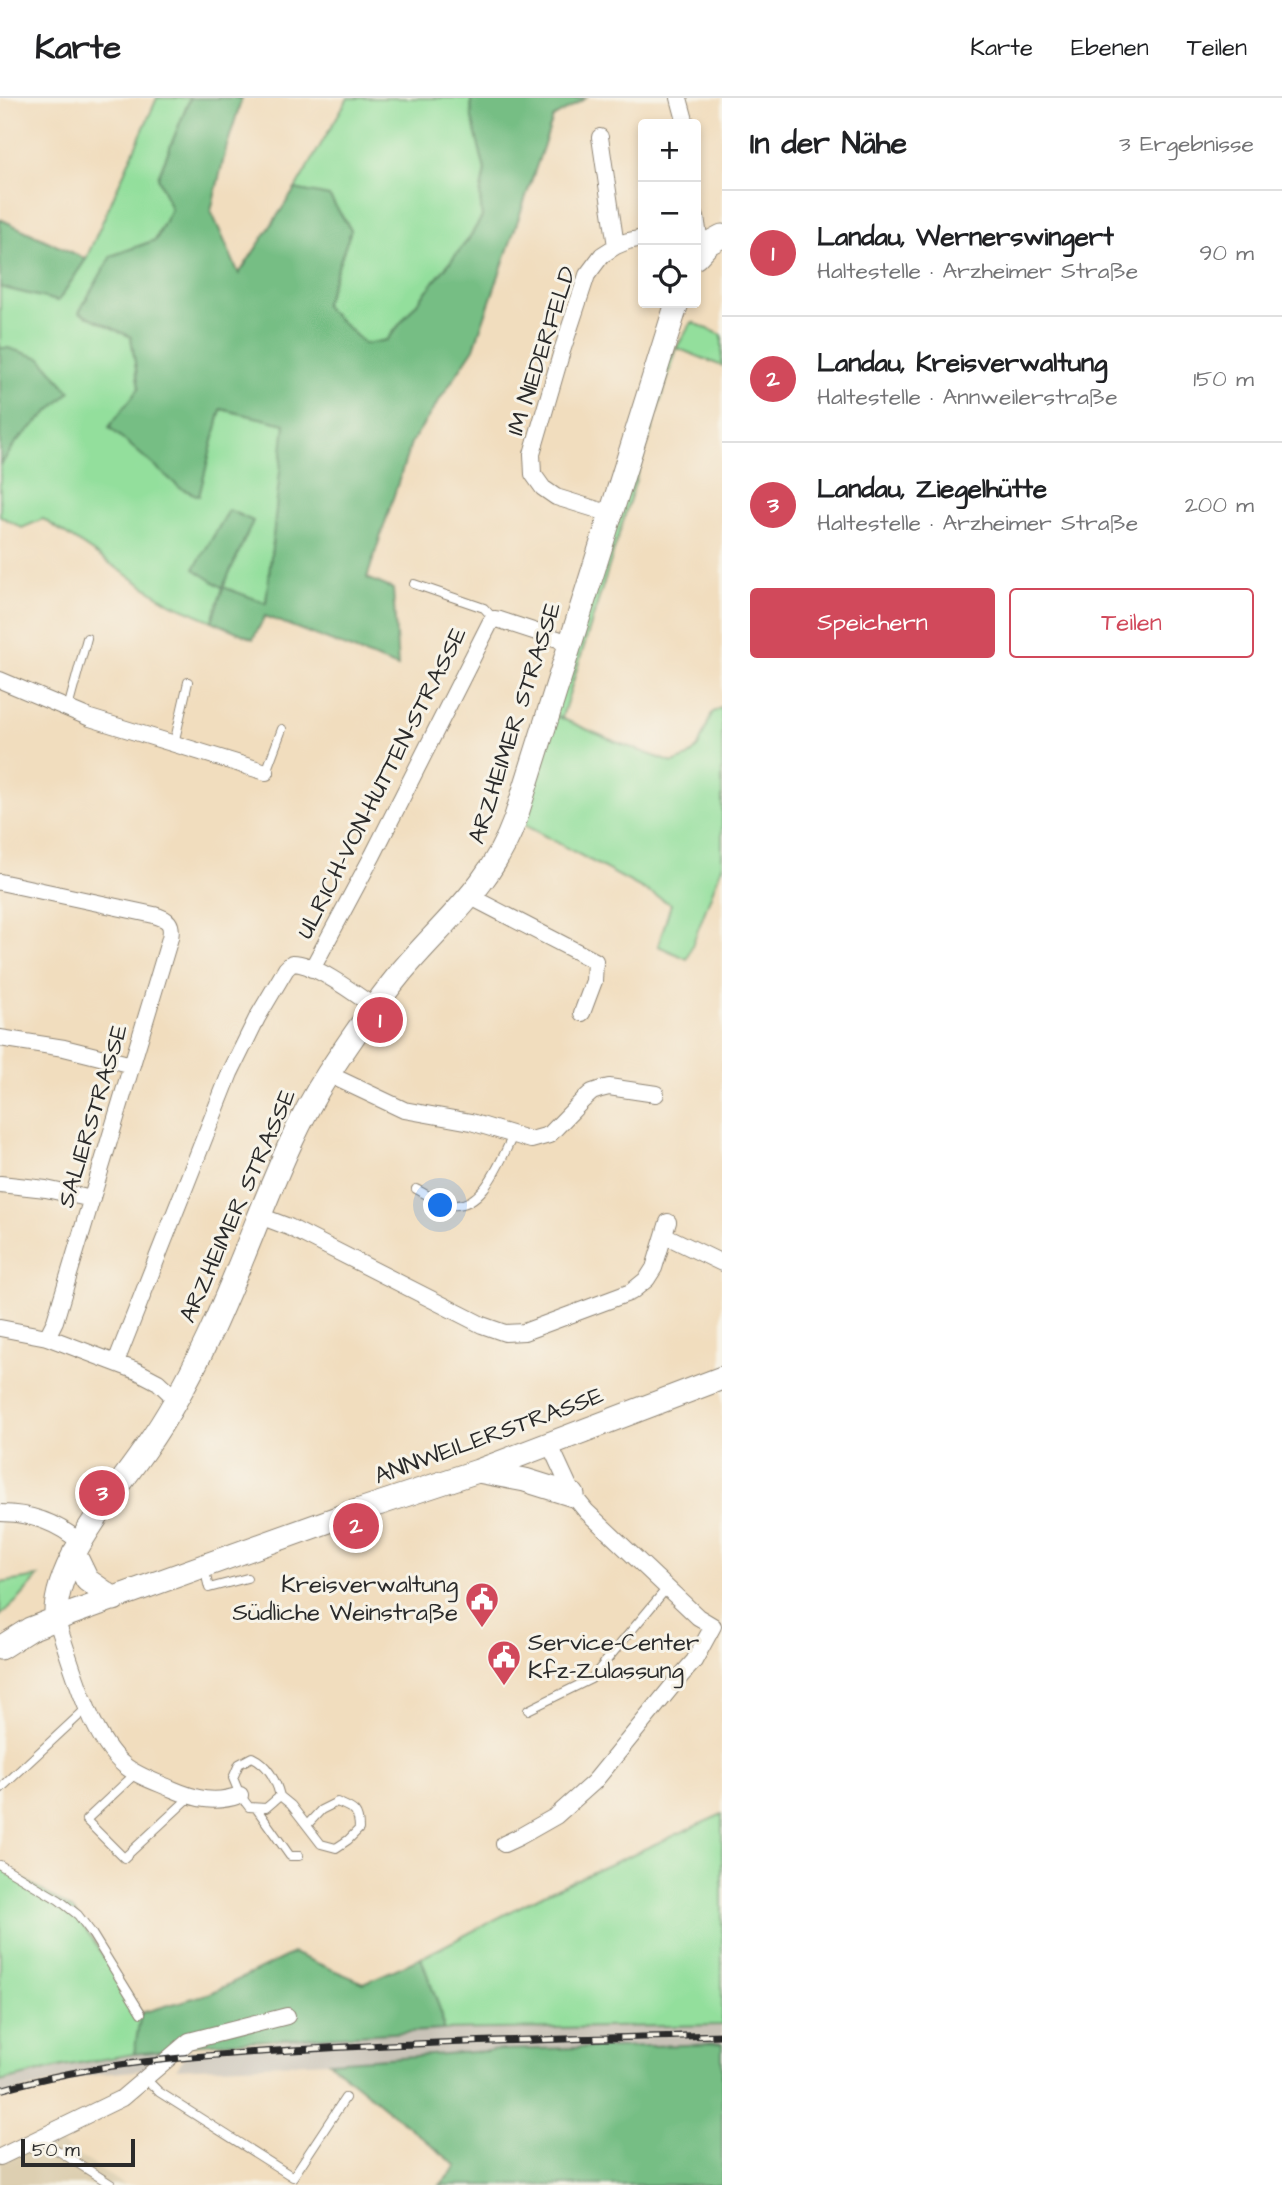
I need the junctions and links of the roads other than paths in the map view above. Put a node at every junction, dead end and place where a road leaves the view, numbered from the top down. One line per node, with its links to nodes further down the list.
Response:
1 (679, 98): 2 (street)
2 (685, 119)
3 (600, 137): 6 (street)
4 (722, 236): 7 (street)
5 (638, 239): 6 (street, IM NIEDERFELD)
6 (616, 246): 9 (street, IM NIEDERFELD)
7 (701, 249)
8 (675, 308): 9 (street, ARZHEIMER STRASSE)
9 (611, 514): 13 (street, ARZHEIMER STRASSE)
10 (414, 584): 11 (lane, ULRICH-VON-HUTTEN-STRASSE)
11 (494, 619): 13 (street, ULRICH-VON-HUTTEN-STRASSE); 22 (street, ULRICH-VON-HUTTEN-STRASSE)
12 (87, 638): 16 (lane)
13 (570, 643): 21 (street, ARZHEIMER STRASSE)
14 (0, 680): 16 (street)
15 (188, 682): 18 (lane)
16 (68, 708): 18 (street)
17 (282, 729): 19 (lane)
18 (173, 745): 19 (street)
19 (266, 772)
20 (0, 882): 26 (street, SALIERSTRASSE)
21 (471, 897): 23 (street, ARZHEIMER STRASSE); 24 (street)
22 (312, 968): 23 (street); 37 (street)
23 (374, 1007): 27 (street, ARZHEIMER STRASSE)
24 (582, 1013)
25 (0, 1038): 26 (street)
26 (132, 1065): 32 (street, SALIERSTRASSE)
27 (328, 1074): 29 (street); 33 (street, ARZHEIMER STRASSE)
28 (656, 1094): 29 (street)
29 (513, 1136): 31 (lane)
30 (0, 1184): 32 (street)
31 (416, 1189)
32 (92, 1199): 36 (street, SALIERSTRASSE)
33 (260, 1216): 34 (street); 39 (street, ARZHEIMER STRASSE)
34 (722, 1263)
35 (0, 1328): 36 (street)
36 (47, 1337): 37 (street)
37 (116, 1362): 39 (street)
38 (722, 1378): 40 (street, ANNWEILERSTRASSE)
39 (177, 1400): 44 (street, ARZHEIMER STRASSE)
40 (550, 1443): 41 (street, ANNWEILERSTRASSE); 42 (street)
41 (478, 1471): 42 (street); 45 (street, ANNWEILERSTRASSE)
42 (573, 1495): 47 (street)
43 (0, 1513): 44 (street)
44 (77, 1548): 48 (street); 49 (street, ARZHEIMER STRASSE)
45 (204, 1567): 46 (lane); 48 (street, ANNWEILERSTRASSE)
46 (247, 1578)
47 (667, 1588): 50 (street); 53 (lane)
48 (114, 1598): 49 (street, ANNWEILERSTRASSE)
49 (56, 1619): 51 (street, ANNWEILERSTRASSE); 52 (street)
50 (718, 1624): 61 (street)
51 (0, 1648)
52 (87, 1708): 54 (street); 55 (lane)
53 (528, 1710)
54 (136, 1773): 58 (street); 58 (lane)
55 (0, 1789)
56 (240, 1795): 57 (lane); 58 (street); 59 (lane)
57 (280, 1796): 59 (lane); 60 (lane)
58 (190, 1797)
59 (256, 1808): 62 (lane)
60 (307, 1825): 60 (lane)
61 (504, 1843)
62 (299, 1856)
63 (0, 1865): 64 (lane)
64 (141, 2013)
65 (287, 2016): 66 (street)
66 (146, 2079): 67 (lane); 68 (street)
67 (345, 2098)
68 (38, 2138): 69 (street); 70 (lane)
69 (0, 2157)
70 (112, 2185)

